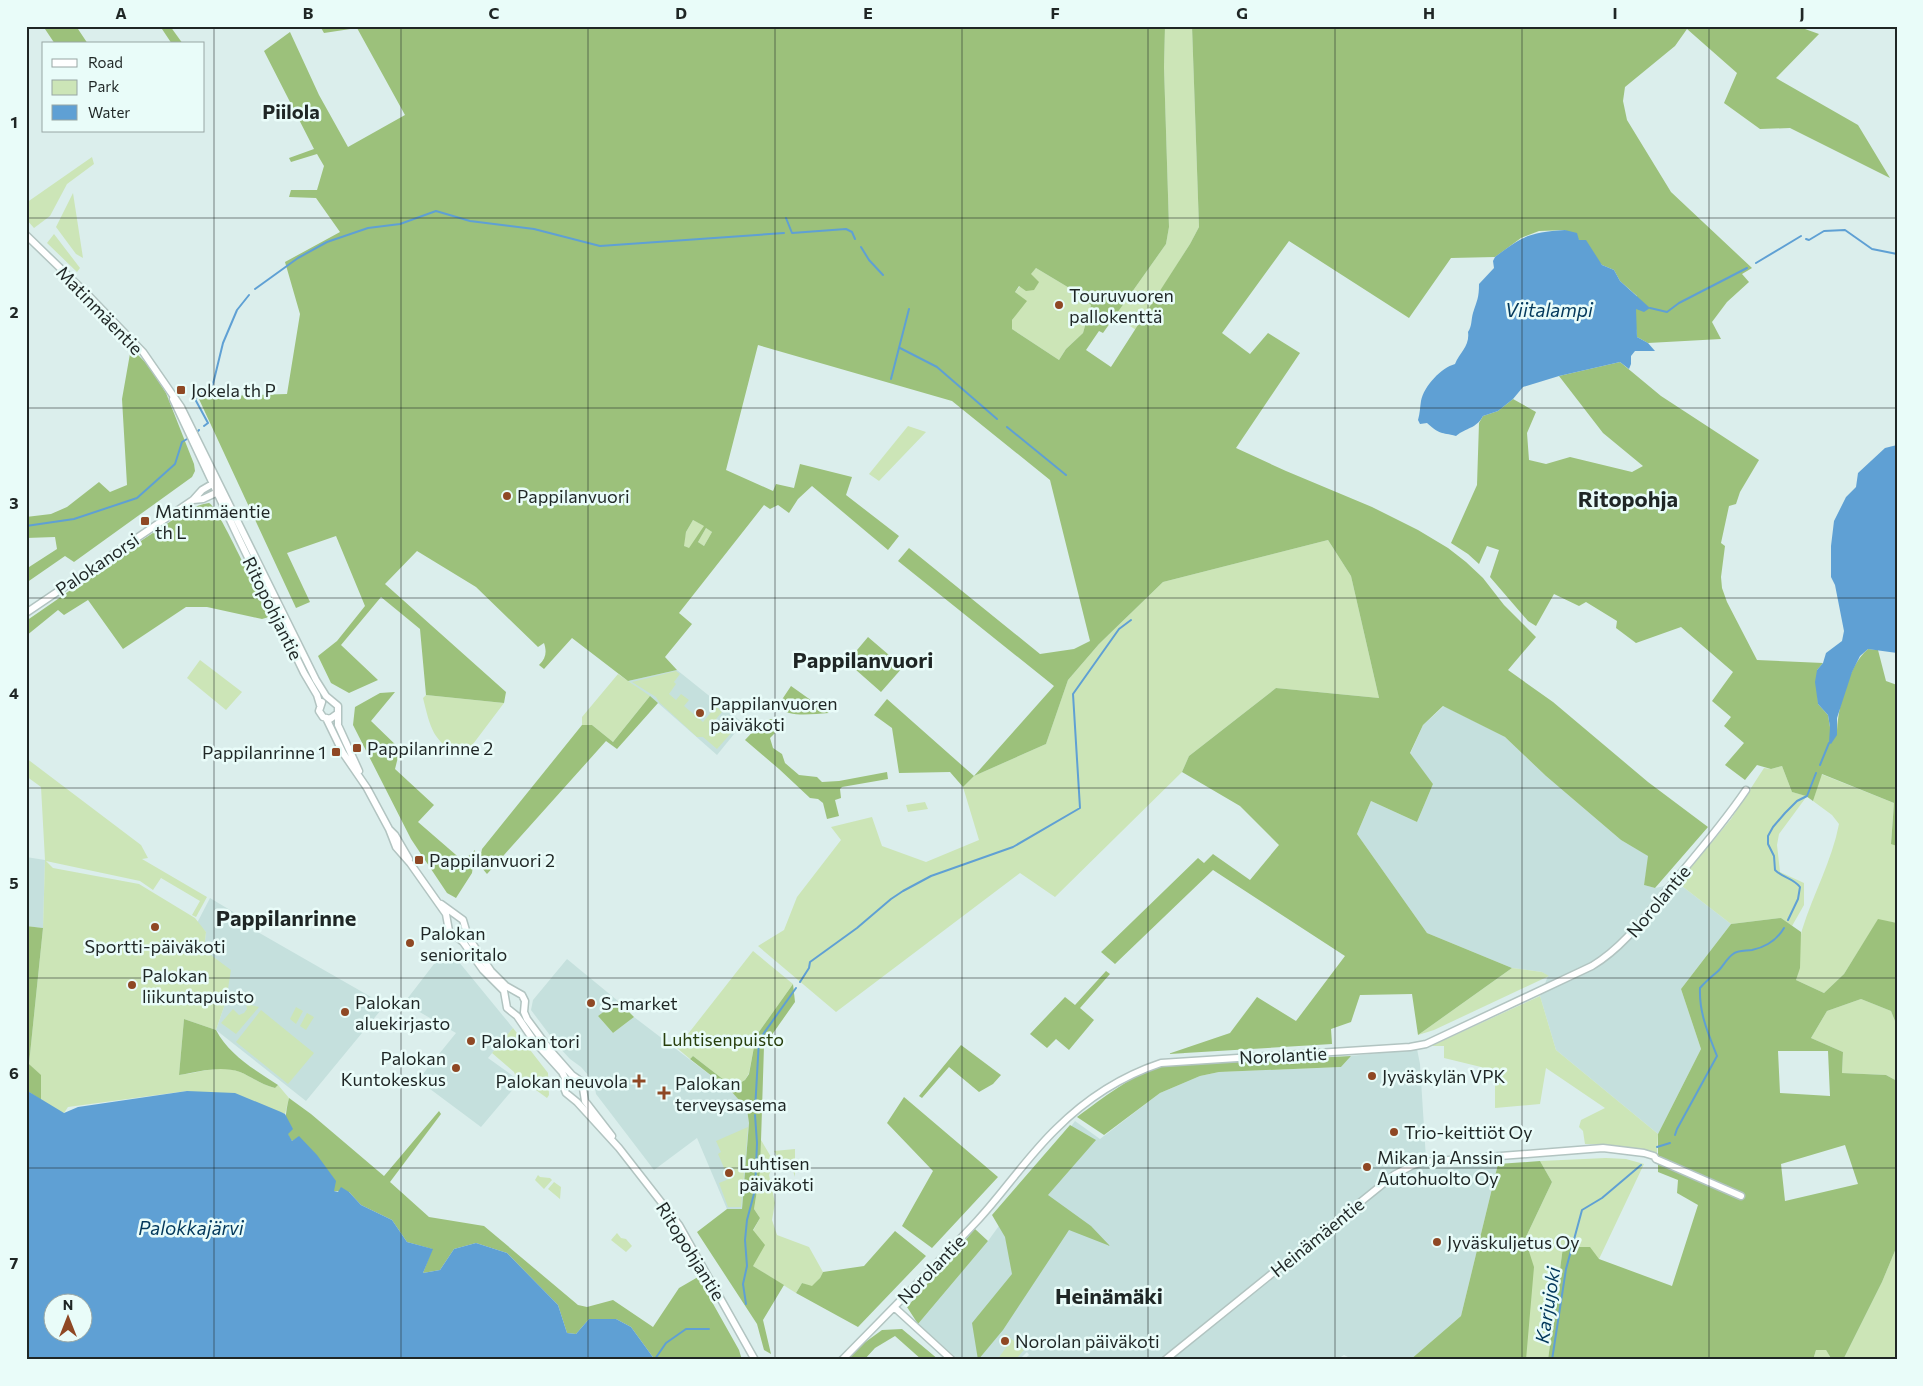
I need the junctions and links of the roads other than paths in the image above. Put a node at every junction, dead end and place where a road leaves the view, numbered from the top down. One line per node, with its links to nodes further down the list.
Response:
1 (26, 235): 2 (main road, Matinmäentie)
2 (215, 482): 3 (main road, Ritopohjantie); 4 (main road, Palokanorsi)
3 (219, 491): 4 (main road, Palokanorsi); 6 (main road, Ritopohjantie); 7 (main road, Ritopohjantie)
4 (193, 500): 5 (main road, Palokanorsi)
5 (26, 613)
6 (330, 700): 7 (main road); 8 (main road)
7 (320, 706): 9 (main road)
8 (337, 714): 9 (main road); 10 (main road)
9 (326, 718): 10 (main road)
10 (363, 780): 12 (main road)
11 (1746, 790): 27 (main road, Norolantie)
12 (436, 899): 13 (main road); 14 (main road)
13 (459, 917): 14 (main road); 15 (main road)
14 (448, 923): 16 (main road)
15 (466, 926): 16 (main road); 17 (main road)
16 (456, 935): 18 (main road)
17 (516, 993): 18 (main road); 19 (main road)
18 (506, 1002): 20 (main road)
19 (524, 1008): 20 (main road); 21 (main road)
20 (512, 1012): 22 (main road)
21 (576, 1078): 22 (main road); 23 (main road)
22 (565, 1083): 24 (main road)
23 (583, 1091): 24 (main road); 25 (main road, Ritopohjantie)
24 (572, 1098): 25 (main road, Ritopohjantie)
25 (619, 1148): 28 (main road, Ritopohjantie)
26 (1741, 1196): 31 (main road, Heinämäentie)
27 (894, 1307): 29 (main road, Norolantie); 30 (main road)
28 (755, 1360)
29 (842, 1360)
30 (952, 1360)
31 (1165, 1360)

